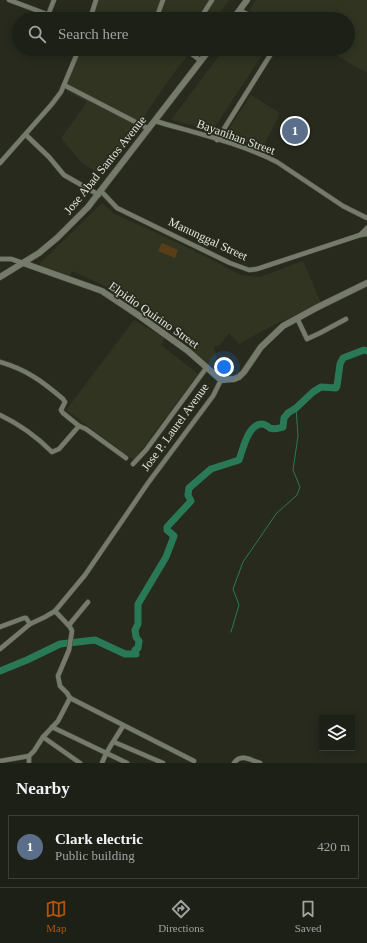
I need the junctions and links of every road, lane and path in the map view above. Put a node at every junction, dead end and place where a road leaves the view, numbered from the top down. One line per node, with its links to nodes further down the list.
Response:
1 (9, 0): 8 (street)
2 (54, 0): 9 (street)
3 (96, 0): 10 (street)
4 (164, 0): 11 (street)
5 (212, 0): 12 (street)
6 (247, 0): 7 (street)
7 (240, 10): 13 (street)
8 (42, 12)
9 (49, 12)
10 (92, 12)
11 (159, 12)
12 (204, 12)
13 (244, 12)
14 (76, 56): 19 (street)
15 (194, 56): 18 (street)
16 (205, 56): 18 (street, Jose Abad Santos Avenue)
17 (270, 56): 23 (street)
18 (201, 61): 20 (street, Jose Abad Santos Avenue)
19 (64, 86): 21 (street); 22 (street)
20 (155, 121): 21 (street, Jose Abad Santos Avenue); 23 (street, Bayanihan Street)
21 (149, 129): 25 (street, Jose Abad Santos Avenue)
22 (26, 135): 24 (street); 25 (street, Manunggal Street)
23 (217, 140): 26 (street, Bayanihan Street)
24 (0, 163)
25 (100, 193): 29 (street, Manunggal Street); 31 (street, Jose Abad Santos Avenue)
26 (367, 218)
27 (367, 229): 29 (street, Manunggal Street)
28 (367, 234): 29 (street, Manunggal Street)
29 (360, 235)
30 (0, 259): 31 (street, Elpidio Quirino Street)
31 (23, 263): 32 (street, Jose Abad Santos Avenue); 37 (street, Elpidio Quirino Street)
32 (0, 277)
33 (367, 283): 34 (street, Jose P. Laurel Avenue)
34 (297, 318): 35 (street); 38 (street, Jose P. Laurel Avenue)
35 (346, 320)
36 (0, 362): 40 (street)
37 (207, 367): 38 (street, Elpidio Quirino Street); 42 (street)
38 (221, 380): 44 (street, Jose P. Laurel Avenue)
39 (0, 415): 40 (street)
40 (79, 426): 41 (street)
41 (126, 458)
42 (133, 464)
43 (88, 602): 46 (street)
44 (54, 611): 45 (street); 46 (street)
45 (30, 624): 47 (street); 48 (street)
46 (69, 626): 49 (street)
47 (0, 627)
48 (0, 649)
49 (70, 698): 50 (street); 51 (street)
50 (52, 726): 52 (street); 54 (street)
51 (123, 726): 53 (street); 57 (street)
52 (43, 736): 55 (street); 59 (street)
53 (114, 742): 54 (street); 62 (street)
54 (105, 753): 60 (street); 61 (street)
55 (29, 756): 56 (street); 58 (street)
56 (0, 761)
57 (194, 761)
58 (29, 763)
59 (80, 763)
60 (102, 763)
61 (127, 763)
62 (163, 763)
63 (234, 763): 64 (street)
64 (260, 763)

